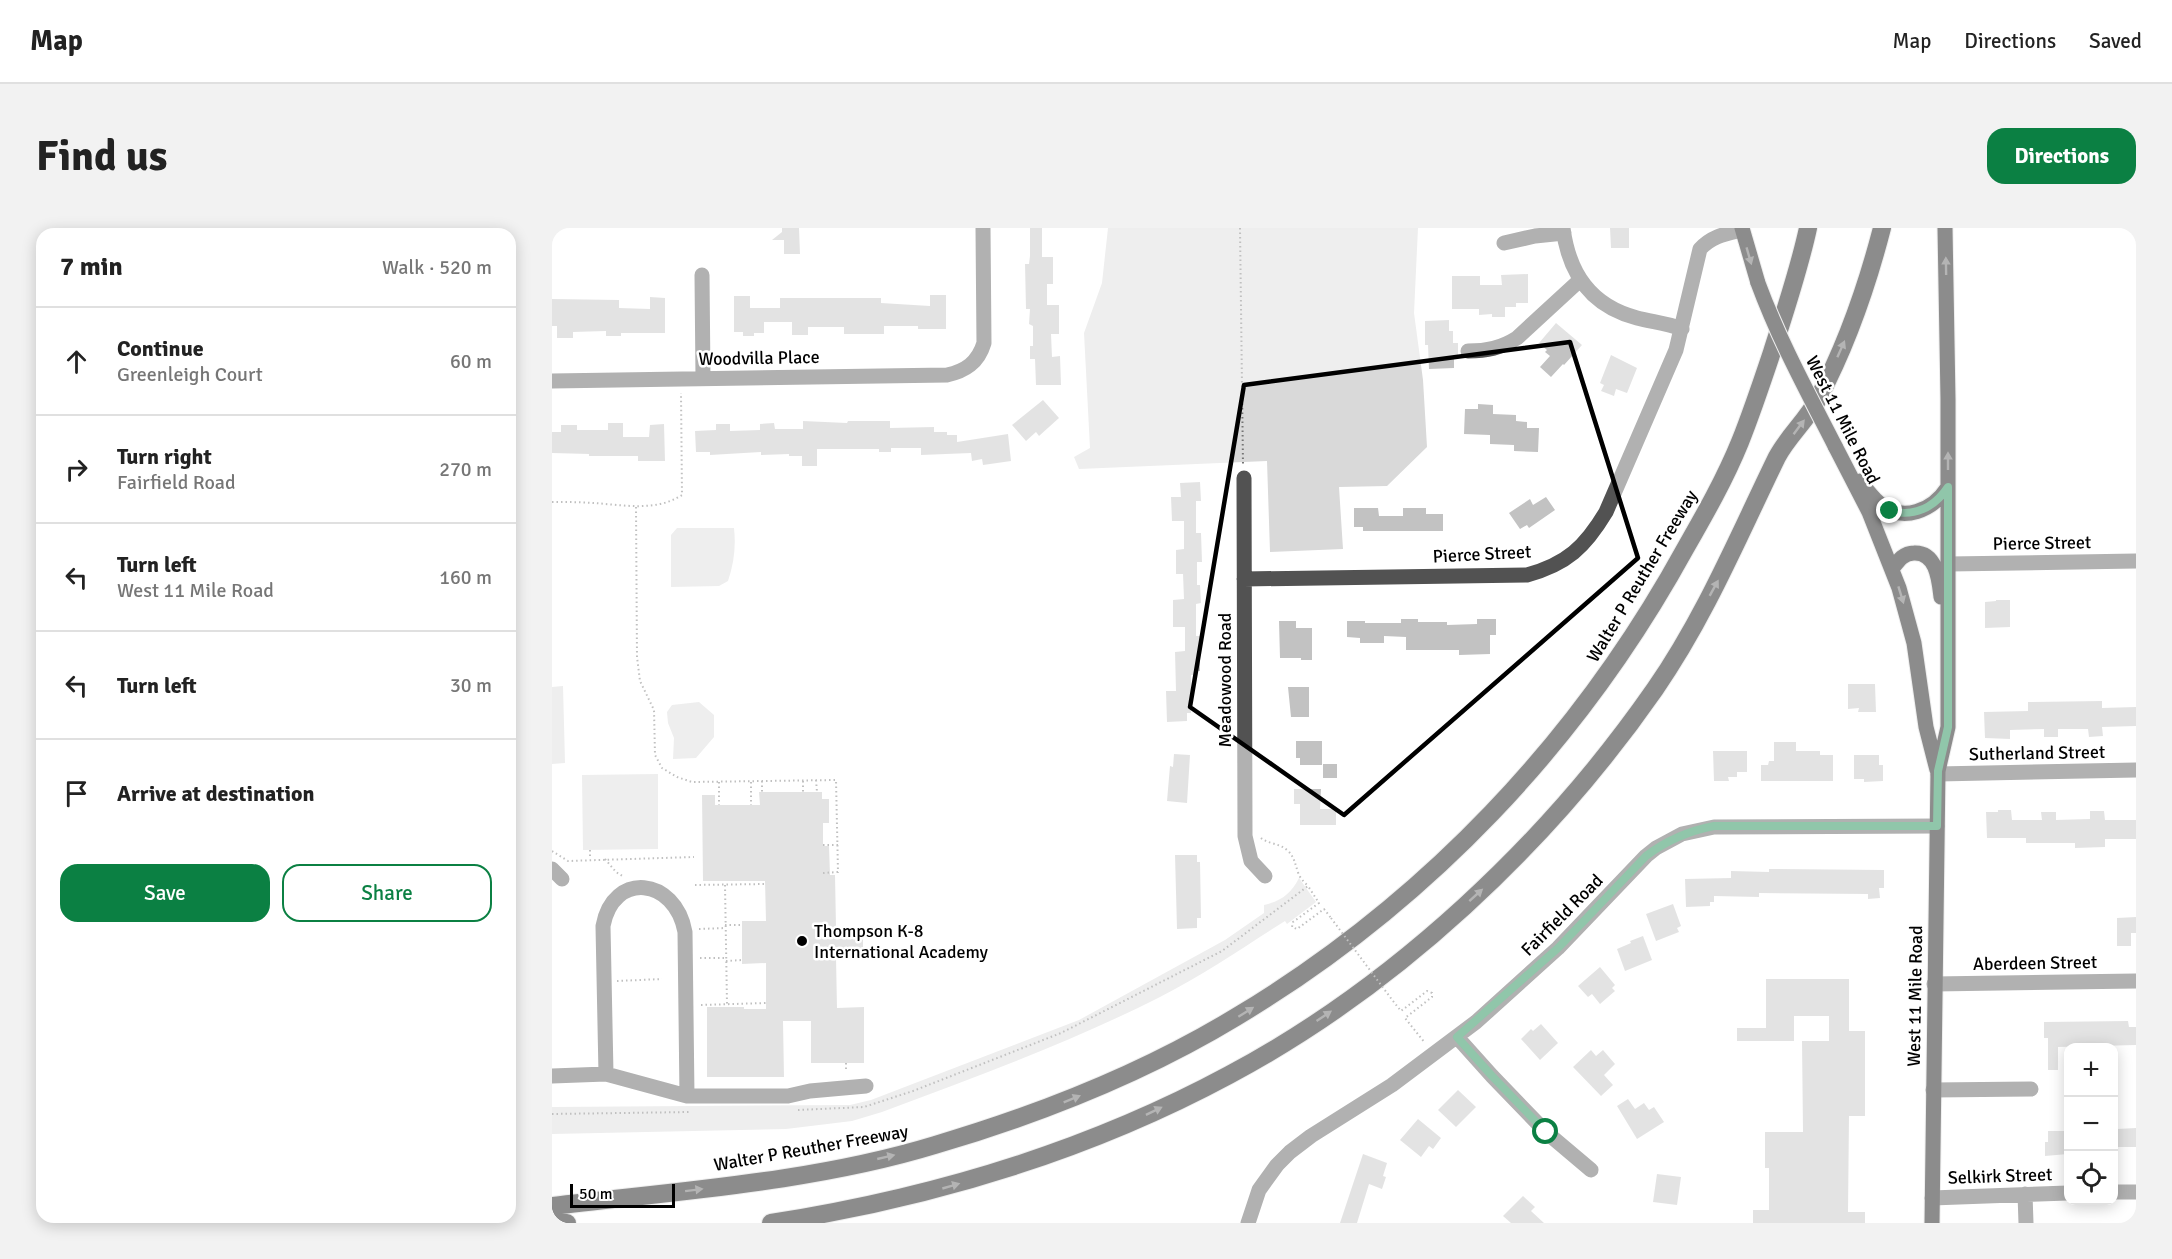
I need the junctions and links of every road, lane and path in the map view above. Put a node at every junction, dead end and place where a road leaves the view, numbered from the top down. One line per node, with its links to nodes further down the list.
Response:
1 (983, 228): 13 (street, Woodvilla Place)
2 (1240, 228): 17 (path)
3 (1808, 228): 84 (highway, Walter P Reuther Freeway, one-way to 3)
4 (1882, 228): 87 (highway, one-way to 4)
5 (1945, 228): 18 (main road, West 11 Mile Road, one-way to 5)
6 (1742, 229): 11 (street, Pierce Street); 16 (main road, West 11 Mile Road, one-way to 16, bridge)
7 (1563, 230): 8 (street); 10 (street)
8 (1504, 243)
9 (702, 275): 13 (street)
10 (1580, 280): 11 (street); 12 (street)
11 (1682, 329): 24 (street, Pierce Street)
12 (1468, 351)
13 (703, 378): 14 (street, Woodvilla Place)
14 (552, 381)
15 (682, 387): 20 (path)
16 (1837, 451): 18 (main road); 23 (main road, West 11 Mile Road)
17 (1244, 478): 24 (street, Meadowood Road)
18 (1948, 487): 22 (main road, West 11 Mile Road)
19 (552, 502): 20 (path)
20 (636, 507): 31 (path)
21 (2136, 561): 22 (street, Pierce Street)
22 (1949, 564): 25 (main road, West 11 Mile Road)
23 (1892, 569): 25 (main road); 27 (main road, West 11 Mile Road, one-way to 27)
24 (1244, 579): 47 (street, Meadowood Road)
25 (1949, 663): 27 (main road, West 11 Mile Road)
26 (2136, 771): 27 (street, Sutherland Street)
27 (1938, 772): 38 (main road, West 11 Mile Road)
28 (816, 780): 30 (path); 35 (path); 40 (path)
29 (762, 781): 30 (path); 32 (path); 33 (path)
30 (803, 781): 34 (path)
31 (719, 782): 32 (path); 36 (path)
32 (750, 782): 37 (path)
33 (762, 792)
34 (803, 792)
35 (817, 792)
36 (719, 805)
37 (751, 805)
38 (1937, 826): 61 (main road, West 11 Mile Road); 65 (street, Fairfield Road)
39 (1261, 836): 51 (path)
40 (838, 844): 41 (path); 46 (path)
41 (823, 845)
42 (590, 850): 45 (path)
43 (552, 851): 45 (path)
44 (694, 858): 45 (path)
45 (590, 859)
46 (823, 873)
47 (1265, 876)
48 (765, 884): 50 (path)
49 (695, 885): 50 (path)
50 (724, 885): 53 (path)
51 (1308, 886): 66 (path, bridge); 75 (path)
52 (742, 925): 53 (path)
53 (725, 927): 54 (path); 56 (path)
54 (696, 929)
55 (697, 958): 56 (path)
56 (726, 959): 57 (path); 63 (path)
57 (742, 960)
58 (662, 979): 59 (path)
59 (610, 981)
60 (2136, 981): 61 (street, Aberdeen Street)
61 (1934, 984): 73 (main road, West 11 Mile Road)
62 (766, 1003): 63 (path)
63 (727, 1004): 64 (path)
64 (698, 1005)
65 (1457, 1037): 78 (street); 88 (street, Fairfield Road)
66 (1428, 1046)
67 (846, 1063): 68 (path)
68 (846, 1072)
69 (606, 1074): 70 (street); 74 (street); 74 (street)
70 (552, 1076)
71 (866, 1086): 74 (street)
72 (2031, 1089): 73 (street)
73 (1933, 1090): 83 (main road, West 11 Mile Road)
74 (687, 1096)
75 (794, 1110)
76 (692, 1112): 77 (path)
77 (552, 1114)
78 (1591, 1170)
79 (2118, 1192): 80 (street)
80 (2136, 1192)
81 (2064, 1193): 82 (street, Selkirk Street)
82 (2025, 1194): 83 (street, Selkirk Street); 90 (street)
83 (1932, 1198): 89 (main road, West 11 Mile Road)
84 (552, 1206)
85 (552, 1222): 86 (highway)
86 (567, 1223)
87 (771, 1223)
88 (1248, 1223)
89 (1932, 1223)
90 (2026, 1223)

